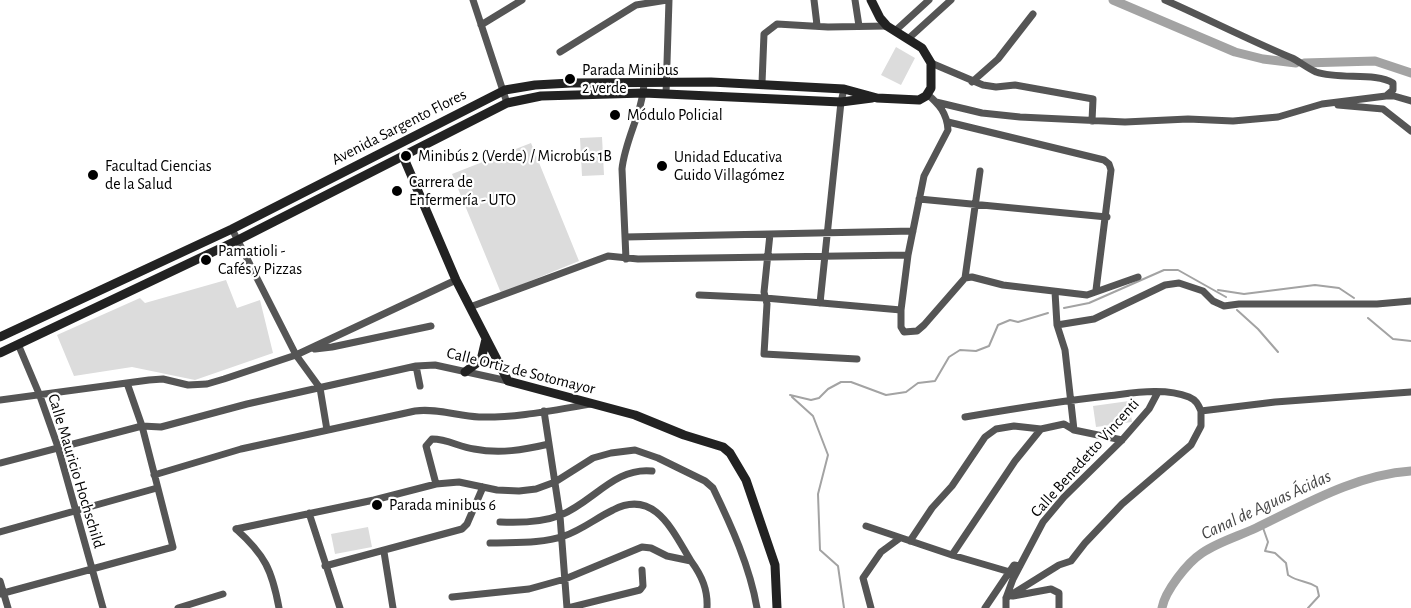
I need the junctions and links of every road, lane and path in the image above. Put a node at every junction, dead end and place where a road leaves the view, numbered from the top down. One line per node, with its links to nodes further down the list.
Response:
1 (473, 0): 12 (street)
2 (522, 0): 12 (street)
3 (668, 0): 10 (street); 20 (street)
4 (814, 0): 13 (street)
5 (855, 0): 14 (street)
6 (871, 0): 15 (street)
7 (929, 0): 15 (street)
8 (951, 0): 16 (street)
9 (1165, 0): 30 (street)
10 (650, 1): 17 (street)
11 (1033, 14): 21 (street)
12 (481, 24): 25 (street)
13 (817, 25): 14 (street); 23 (street)
14 (859, 26): 15 (street)
15 (891, 28): 16 (street)
16 (908, 39): 18 (street)
17 (560, 52)
18 (931, 63): 21 (street); 28 (street)
19 (644, 82): 20 (street, Avenida Sargento Flores); 25 (street, Avenida Sargento Flores); 26 (street)
20 (667, 82): 22 (street, Avenida Sargento Flores); 27 (street)
21 (972, 82): 37 (street)
22 (746, 83): 23 (street, Avenida Sargento Flores); 29 (street)
23 (762, 83): 24 (street, Avenida Sargento Flores)
24 (844, 89): 31 (street, Avenida Sargento Flores); 33 (street)
25 (504, 90): 35 (street); 41 (street, Avenida Sargento Flores)
26 (644, 93): 27 (street, Avenida Sargento Flores); 35 (street, Avenida Sargento Flores); 51 (street)
27 (666, 94): 29 (street, Avenida Sargento Flores)
28 (927, 94): 31 (street); 34 (street)
29 (744, 96): 33 (street, Avenida Sargento Flores)
30 (1386, 96): 32 (street); 36 (street)
31 (877, 98): 33 (street, Avenida Sargento Flores)
32 (1411, 101)
33 (841, 102): 49 (street)
34 (936, 102): 37 (street); 38 (street)
35 (507, 103): 40 (street, Avenida Sargento Flores)
36 (1333, 103): 37 (street); 39 (street)
37 (1092, 121)
38 (948, 122): 44 (street); 46 (street)
39 (1411, 131)
40 (403, 156): 42 (street, Avenida Sargento Flores); 59 (street)
41 (373, 158): 42 (street); 47 (street, Avenida Sargento Flores)
42 (378, 168): 52 (street, Avenida Sargento Flores)
43 (980, 171): 45 (street)
44 (919, 199): 45 (street); 48 (street)
45 (976, 205): 46 (street); 58 (street)
46 (1107, 217): 60 (street)
47 (232, 229): 52 (street); 70 (street, Avenida Sargento Flores)
48 (913, 231): 49 (street); 53 (street)
49 (827, 232): 50 (street); 54 (street)
50 (770, 234): 51 (street); 55 (street)
51 (625, 237): 56 (street)
52 (238, 240): 72 (street, Avenida Sargento Flores); 75 (street)
53 (908, 255): 54 (street); 67 (street)
54 (825, 256): 55 (street); 65 (street)
55 (768, 257): 56 (street); 63 (street)
56 (626, 259): 66 (street)
57 (1138, 277): 60 (street)
58 (965, 278): 61 (street); 67 (street)
59 (456, 280): 66 (street); 73 (street)
60 (1096, 290): 61 (street)
61 (1055, 292): 69 (street)
62 (699, 295): 63 (street)
63 (765, 298): 65 (street); 76 (street)
64 (1411, 301): 69 (street)
65 (820, 303): 67 (street)
66 (470, 307): 71 (street)
67 (901, 310)
68 (431, 326): 73 (street)
69 (1057, 326): 87 (street)
70 (0, 338)
71 (486, 339): 78 (street); 79 (street)
72 (18, 344): 74 (street, Avenida Sargento Flores); 85 (street, Calle Mauricio Hochschild)
73 (309, 349): 75 (street)
74 (0, 353)
75 (296, 355): 80 (street); 82 (street)
76 (857, 358)
77 (416, 366): 78 (street, Calle Ortiz de Sotomayor); 81 (street); 82 (street, Calle Ortiz de Sotomayor)
78 (465, 372): 79 (street, Calle Ortiz de Sotomayor)
79 (508, 381): 88 (street, Calle Ortiz de Sotomayor)
80 (127, 383): 85 (street); 92 (street)
81 (420, 386)
82 (320, 388): 92 (street, Calle Ortiz de Sotomayor); 94 (street)
83 (1158, 392): 87 (street); 90 (street); 96 (street, Calle Benedetto Vincenti)
84 (1411, 392): 90 (street)
85 (40, 396): 86 (street); 98 (street, Calle Mauricio Hochschild)
86 (0, 399)
87 (1071, 400): 91 (street); 95 (street)
88 (591, 404): 89 (street); 139 (street, Calle Ortiz de Sotomayor)
89 (544, 411): 94 (street); 97 (street)
90 (1201, 411): 129 (street)
91 (965, 417)
92 (142, 426): 98 (street, Calle Ortiz de Sotomayor); 101 (street)
93 (1041, 429): 95 (street); 114 (street); 117 (street)
94 (327, 430): 101 (street)
95 (1074, 430): 96 (street)
96 (1122, 440): 120 (street, Calle Benedetto Vincenti)
97 (549, 444): 102 (street); 103 (street)
98 (58, 447): 99 (street, Calle Ortiz de Sotomayor); 106 (street, Calle Mauricio Hochschild)
99 (0, 463)
100 (652, 471): 108 (street)
101 (154, 475): 105 (street)
102 (555, 482): 104 (street); 108 (street); 138 (street)
103 (436, 484): 104 (street); 107 (street)
104 (483, 487): 116 (street)
105 (157, 488): 106 (street); 121 (street)
106 (75, 510): 111 (street); 121 (street, Calle Mauricio Hochschild)
107 (309, 513): 119 (street); 133 (street)
108 (560, 516): 109 (street); 112 (street)
109 (500, 522)
110 (866, 526): 113 (street)
111 (0, 532)
112 (562, 537): 115 (street); 118 (street); 124 (street)
113 (900, 538): 114 (street); 140 (street)
114 (910, 541): 117 (street)
115 (490, 543)
116 (384, 552): 119 (street); 135 (street)
117 (952, 555): 123 (street)
118 (691, 561): 124 (street); 137 (street)
119 (325, 566): 134 (street)
120 (1020, 566): 123 (street); 129 (street, Calle Benedetto Vincenti)
121 (92, 570): 126 (street); 131 (street, Calle Mauricio Hochschild)
122 (642, 570): 136 (street)
123 (1010, 572): 141 (street)
124 (566, 579): 128 (street); 136 (street)
125 (0, 581): 126 (street)
126 (2, 594): 130 (street)
127 (223, 594): 132 (street)
128 (452, 597)
129 (1006, 598): 142 (street, Calle Benedetto Vincenti); 143 (street)
130 (8, 608)
131 (103, 608)
132 (178, 608)
133 (279, 608)
134 (340, 608)
135 (393, 608)
136 (567, 608)
137 (707, 608)
138 (757, 608)
139 (777, 608)
140 (871, 608)
141 (985, 608)
142 (1006, 608)
143 (1059, 608)

